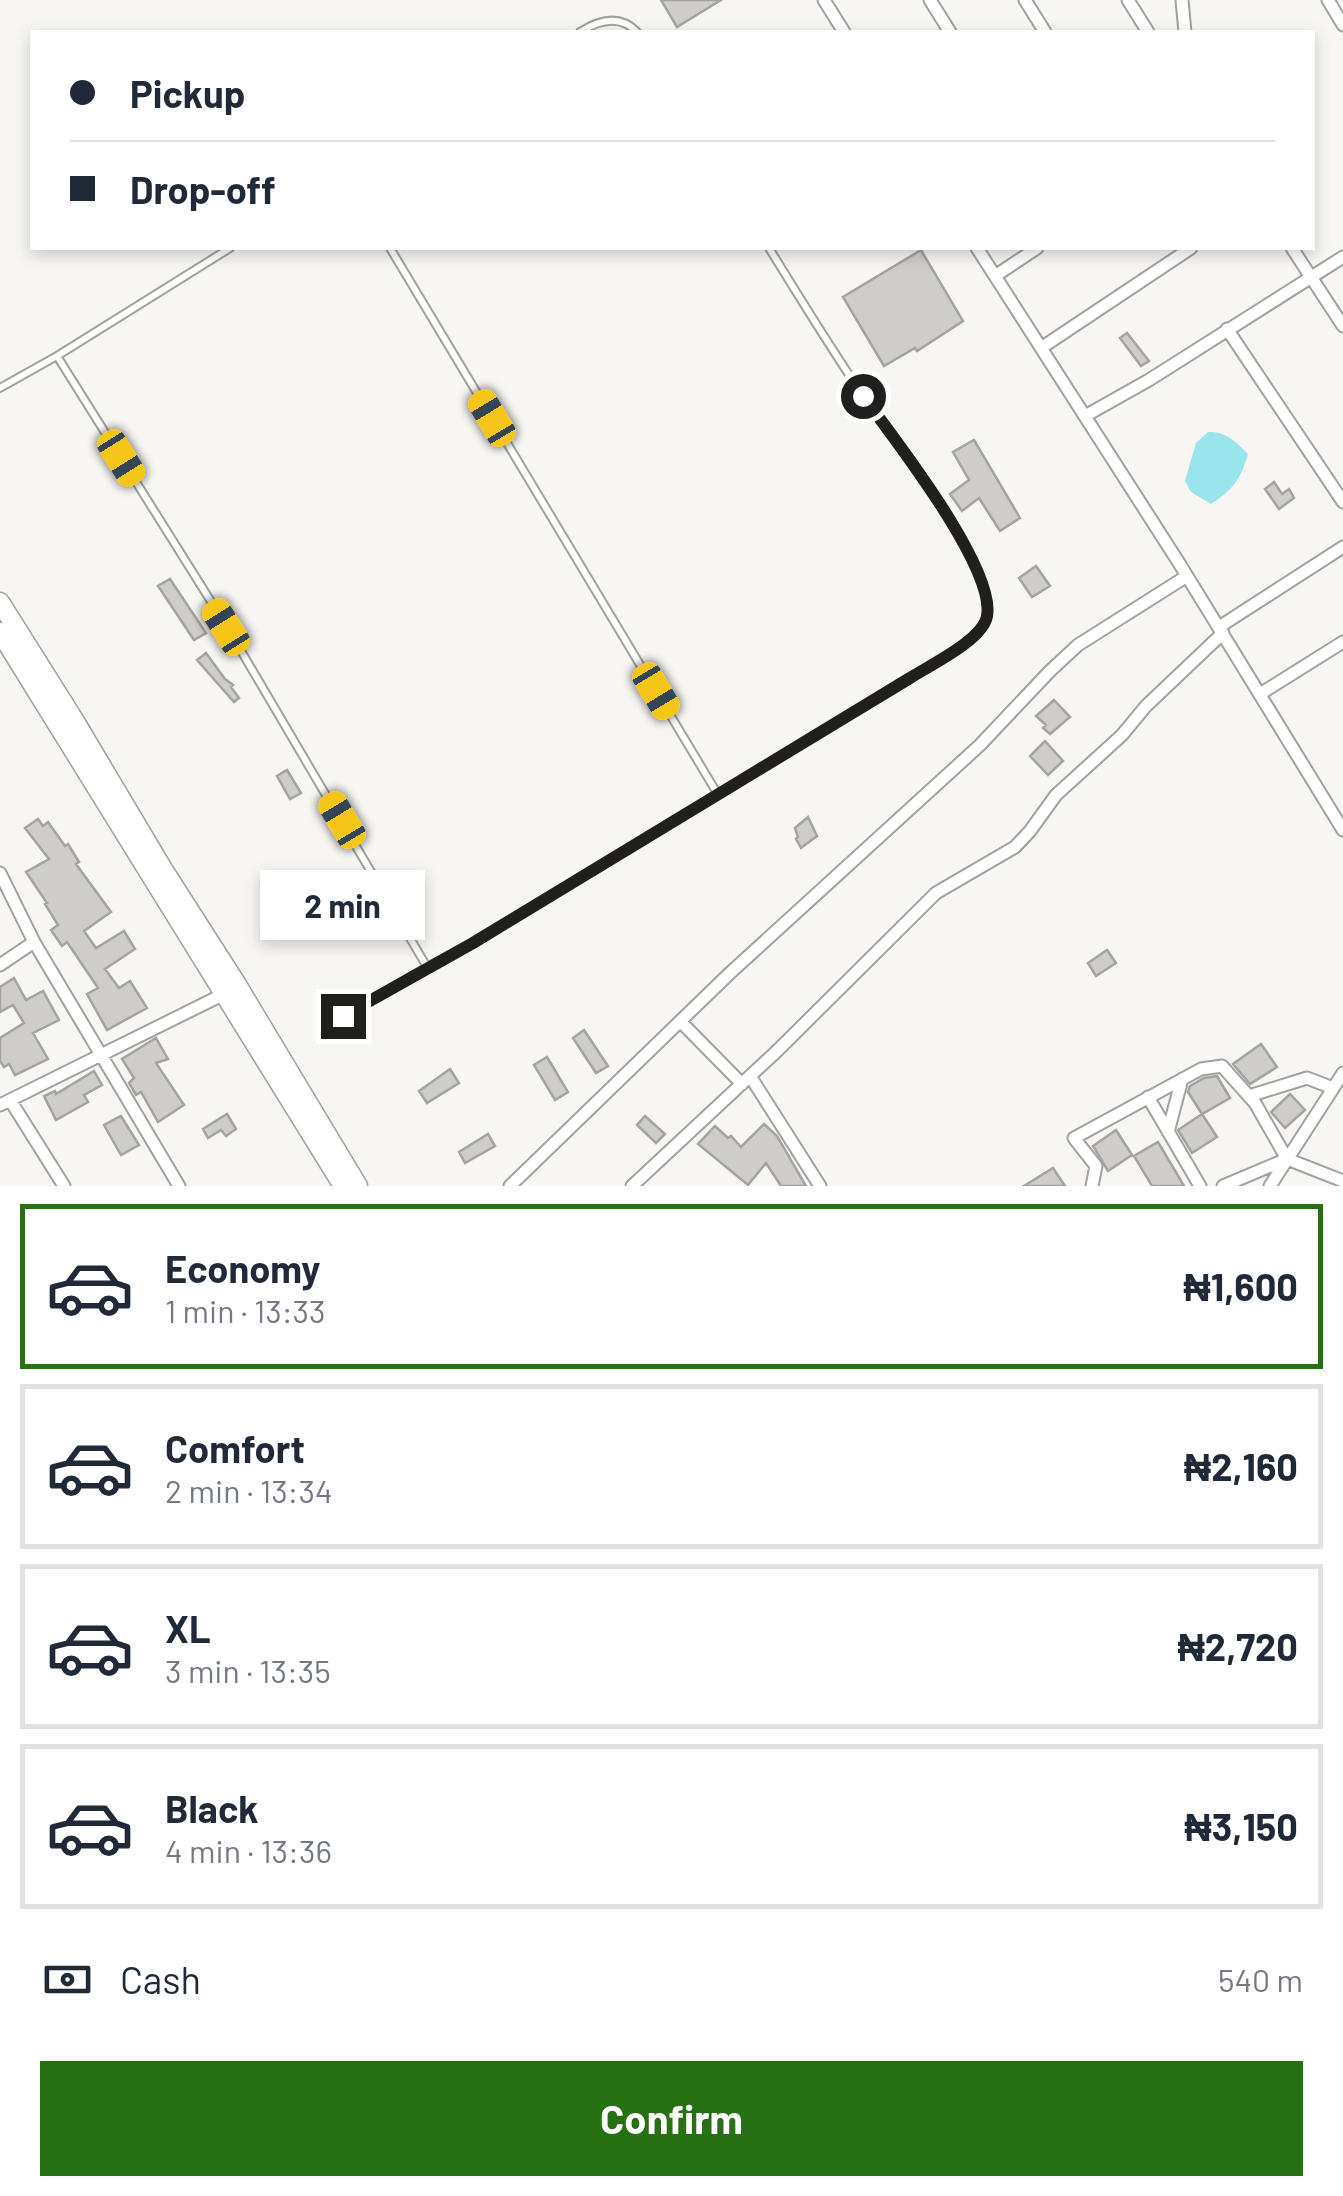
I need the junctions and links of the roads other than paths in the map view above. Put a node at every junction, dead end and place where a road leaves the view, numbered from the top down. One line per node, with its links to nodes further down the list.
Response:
1 (824, 0): 10 (street)
2 (930, 0): 11 (street)
3 (1026, 0): 12 (street)
4 (1128, 0): 13 (street)
5 (1182, 0): 14 (street)
6 (1328, 0): 7 (street)
7 (1343, 25)
8 (583, 30): 9 (lane)
9 (635, 30)
10 (843, 30)
11 (949, 30)
12 (1045, 30)
13 (1147, 30)
14 (1184, 30)
15 (227, 250): 28 (lane)
16 (391, 250): 39 (lane)
17 (770, 250): 39 (lane)
18 (978, 250): 23 (street)
19 (1034, 250): 23 (street)
20 (1189, 250): 27 (street)
21 (1293, 250): 24 (street)
22 (1343, 257): 24 (street)
23 (995, 276): 27 (street)
24 (1310, 278): 25 (street); 26 (street)
25 (1343, 326)
26 (1227, 328): 30 (street); 31 (street)
27 (1041, 348): 30 (street)
28 (57, 356): 29 (lane); 44 (lane)
29 (0, 388)
30 (1085, 416): 33 (street)
31 (1343, 502)
32 (1343, 547): 35 (street)
33 (1187, 576): 35 (street); 47 (street)
34 (0, 602): 62 (street)
35 (1220, 630): 38 (street); 51 (street)
36 (0, 632): 45 (street)
37 (1343, 642): 38 (street)
38 (1260, 694): 40 (street)
39 (717, 793): 44 (lane)
40 (1343, 830)
41 (0, 873): 42 (street)
42 (34, 942): 43 (street); 48 (street)
43 (0, 965)
44 (427, 967): 46 (lane)
45 (224, 994): 48 (street); 61 (street)
46 (343, 1016)
47 (680, 1021): 51 (street); 63 (street)
48 (101, 1054): 55 (street); 60 (street)
49 (1343, 1073): 52 (street)
50 (1182, 1079): 53 (street); 54 (street); 56 (street)
51 (746, 1080): 64 (street); 65 (street)
52 (1333, 1088): 53 (street); 57 (street)
53 (1249, 1096): 57 (street)
54 (1148, 1097): 56 (street); 66 (street)
55 (5, 1102): 59 (street)
56 (1168, 1132): 67 (street)
57 (1287, 1159): 58 (street); 68 (street); 69 (street)
58 (1343, 1180)
59 (64, 1186)
60 (179, 1186)
61 (342, 1186)
62 (358, 1186)
63 (510, 1186)
64 (632, 1186)
65 (820, 1186)
66 (1092, 1186)
67 (1200, 1186)
68 (1223, 1186)
69 (1270, 1186)

